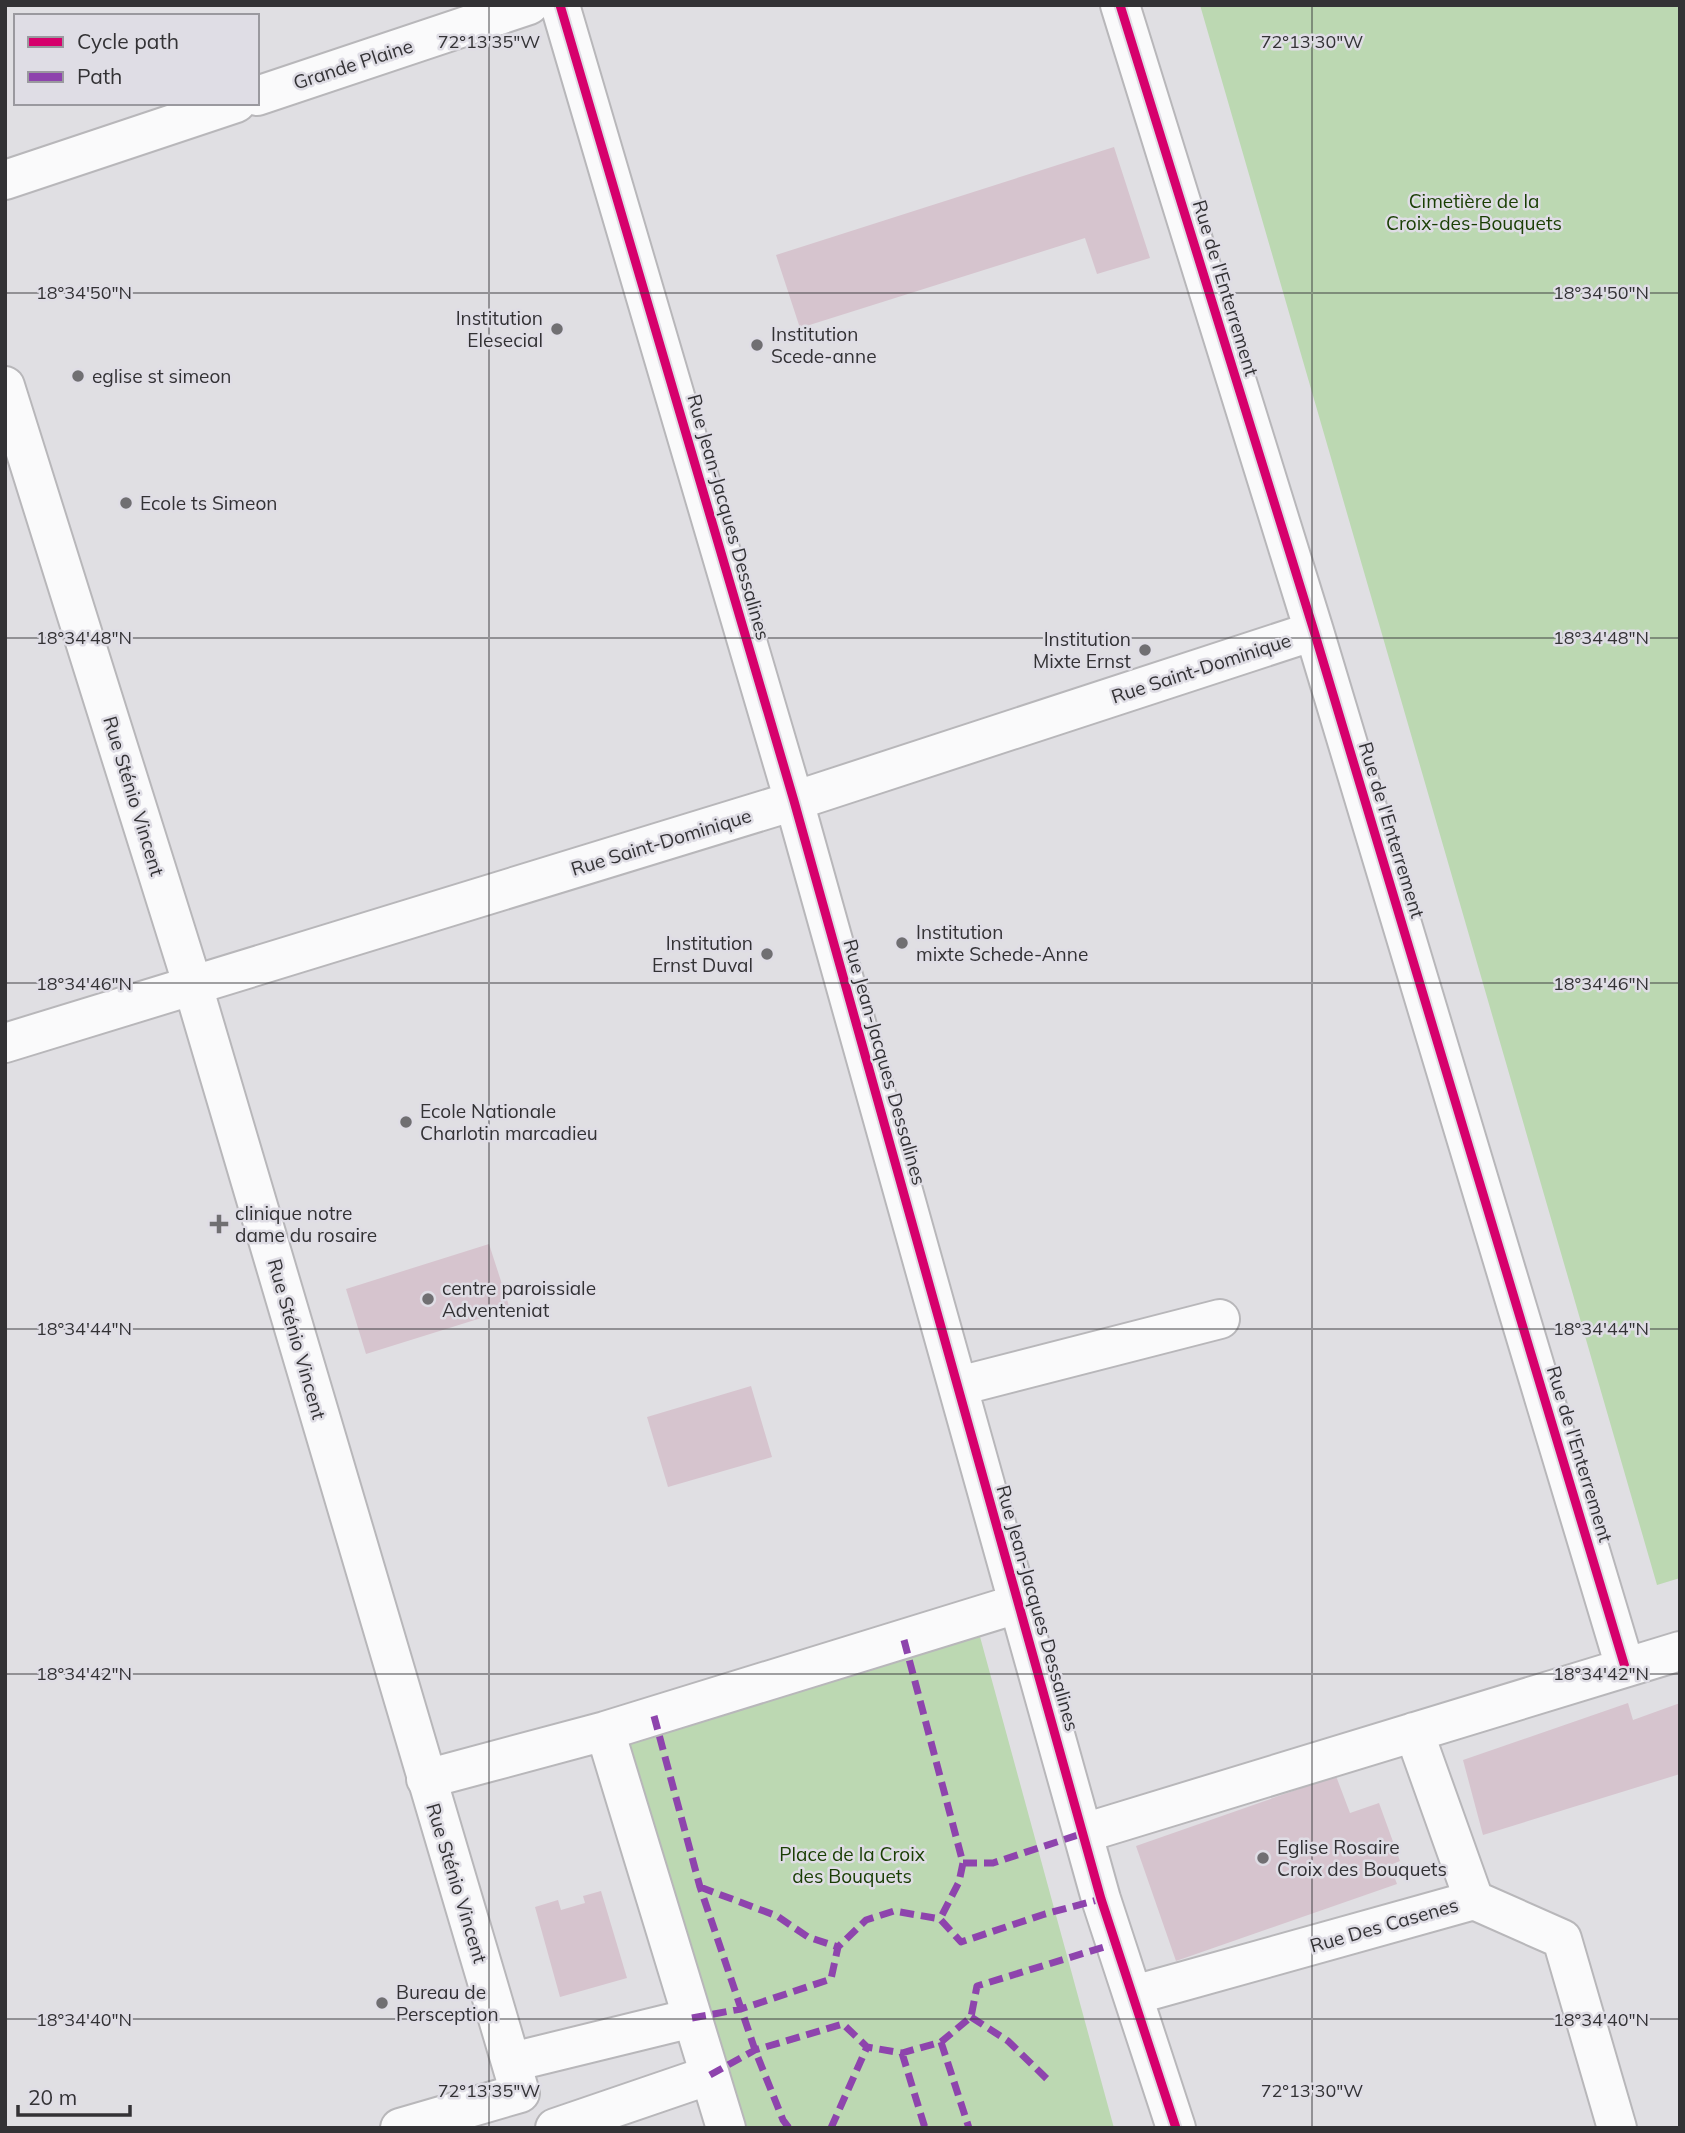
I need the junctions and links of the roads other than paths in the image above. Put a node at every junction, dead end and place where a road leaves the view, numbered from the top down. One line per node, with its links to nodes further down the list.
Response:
1 (529, 5): 4 (street, Grande Plaine)
2 (560, 5): 9 (street, Rue Jean-Jacques Dessalines)
3 (1120, 5): 8 (street, Rue de l'Enterrement)
4 (259, 95)
5 (230, 105): 6 (street)
6 (5, 180)
7 (5, 386): 10 (street, Rue Sténio Vincent)
8 (1314, 631): 9 (street, Rue Saint-Dominique); 16 (street, Rue de l'Enterrement)
9 (794, 801): 10 (street, Rue Saint-Dominique); 13 (street, Rue Jean-Jacques Dessalines)
10 (193, 986): 11 (street, Rue Saint-Dominique); 19 (street, Rue Sténio Vincent)
11 (5, 1043)
12 (1220, 1319): 13 (street)
13 (959, 1387): 14 (street, Rue Jean-Jacques Dessalines)
14 (1017, 1604): 17 (street); 20 (street, Rue Jean-Jacques Dessalines)
15 (1680, 1651): 16 (street)
16 (1625, 1667): 18 (street)
17 (605, 1731): 19 (street); 23 (street)
18 (1414, 1732): 20 (street); 21 (street)
19 (426, 1779): 25 (street, Rue Sténio Vincent)
20 (1084, 1833): 22 (street, Rue Jean-Jacques Dessalines)
21 (1474, 1900): 22 (street, Rue Des Casenes); 31 (street, Rue Des Casenes)
22 (1134, 1995): 30 (street, Rue Jean-Jacques Dessalines)
23 (692, 2018): 24 (street); 25 (street)
24 (710, 2075): 28 (street); 29 (street)
25 (516, 2077): 26 (street); 27 (street, Rue Sténio Vincent)
26 (400, 2128)
27 (537, 2128)
28 (555, 2128)
29 (726, 2128)
30 (1176, 2128)
31 (1617, 2128)

